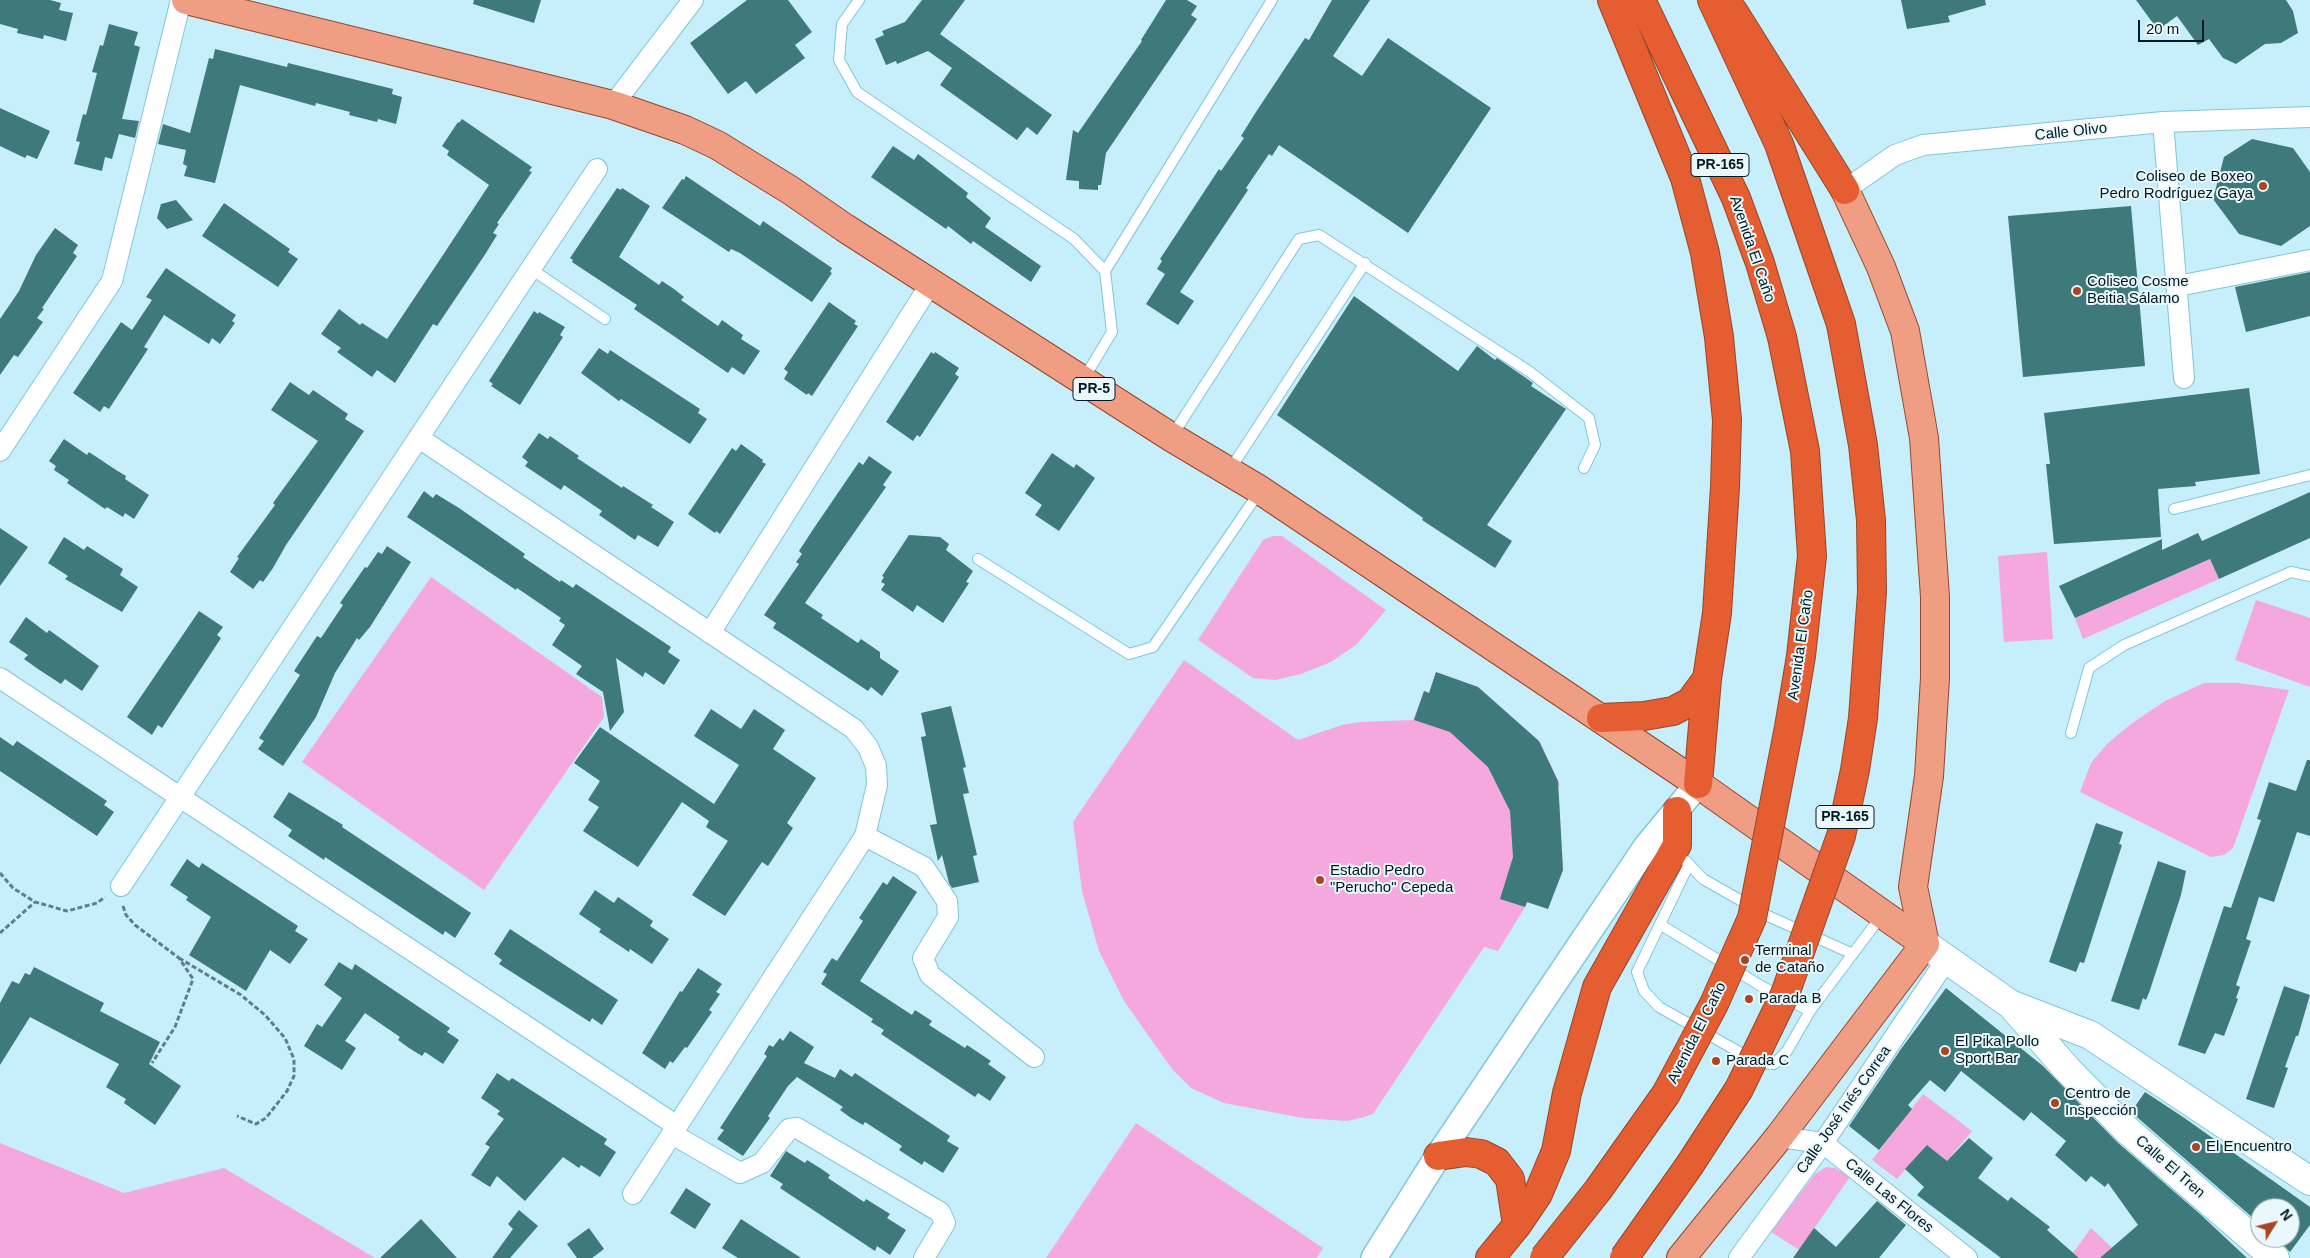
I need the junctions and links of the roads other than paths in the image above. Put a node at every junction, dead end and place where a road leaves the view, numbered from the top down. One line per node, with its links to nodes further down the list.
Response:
1 (181, 0): 28 (street)
2 (186, 0): 12 (main road, PR-5)
3 (693, 0): 12 (street)
4 (859, 0): 20 (lane)
5 (1262, 0): 11 (lane)
6 (1272, 0): 11 (lane)
7 (1612, 0): 38 (highway)
8 (1642, 0): 65 (highway, Avenida El Caño / PR-165, bridge)
9 (1712, 0): 66 (highway, PR-165, bridge)
10 (1722, 0): 16 (highway)
11 (1265, 13): 20 (lane)
12 (613, 105): 21 (main road, PR-5)
13 (2310, 117): 14 (street, Calle Olivo)
14 (2163, 122): 16 (street, Calle Olivo); 22 (street)
15 (597, 169): 19 (street)
16 (1845, 190): 49 (main road)
17 (2310, 260): 22 (street)
18 (1366, 263): 26 (lane); 29 (lane); 30 (lane)
19 (531, 269): 23 (lane); 27 (street)
20 (1105, 271): 25 (lane)
21 (931, 283): 25 (main road, PR-5); 36 (street)
22 (2178, 286): 24 (street)
23 (605, 319)
24 (2184, 378)
25 (1083, 381): 26 (main road, PR-5)
26 (1171, 437): 30 (main road, PR-5)
27 (419, 438): 36 (street); 42 (street)
28 (0, 451)
29 (1584, 468)
30 (1229, 471): 32 (main road, PR-5)
31 (2310, 475): 33 (lane)
32 (1260, 490): 34 (lane); 39 (main road, PR-5)
33 (2174, 509)
34 (978, 559)
35 (2310, 576): 40 (lane)
36 (710, 633): 44 (street)
37 (0, 678): 42 (street)
38 (1707, 679): 39 (highway); 41 (highway)
39 (1601, 718): 41 (main road, PR-5)
40 (2071, 733)
41 (1698, 784): 43 (street); 47 (main road, PR-5)
42 (180, 797): 46 (street); 55 (street)
43 (1676, 811): 45 (highway); 58 (street)
44 (864, 836): 54 (street); 55 (street)
45 (1683, 856): 48 (lane); 50 (lane); 61 (highway)
46 (121, 886)
47 (1882, 914): 49 (main road, PR-5); 50 (lane)
48 (1661, 925): 53 (lane); 53 (lane)
49 (1925, 944): 51 (main road, PR-5); 56 (main road)
50 (1853, 954): 53 (lane)
51 (1947, 960): 52 (main road, PR-5); 57 (street, Calle José Inés Correa)
52 (2010, 1004): 59 (main road, PR-5); 70 (main road, Calle El Tren)
53 (1810, 1010)
54 (1034, 1057)
55 (675, 1130): 60 (street); 62 (street)
56 (1779, 1137): 57 (street); 67 (main road)
57 (1823, 1142): 68 (street, Calle José Inés Correa); 69 (street, Calle Las Flores)
58 (1438, 1156): 61 (highway); 63 (street)
59 (2310, 1181)
60 (633, 1194)
61 (1518, 1225): 64 (highway)
62 (924, 1258)
63 (1374, 1258)
64 (1490, 1258)
65 (1544, 1258)
66 (1624, 1258)
67 (1681, 1258)
68 (1738, 1258)
69 (1967, 1258)
70 (2275, 1258)

